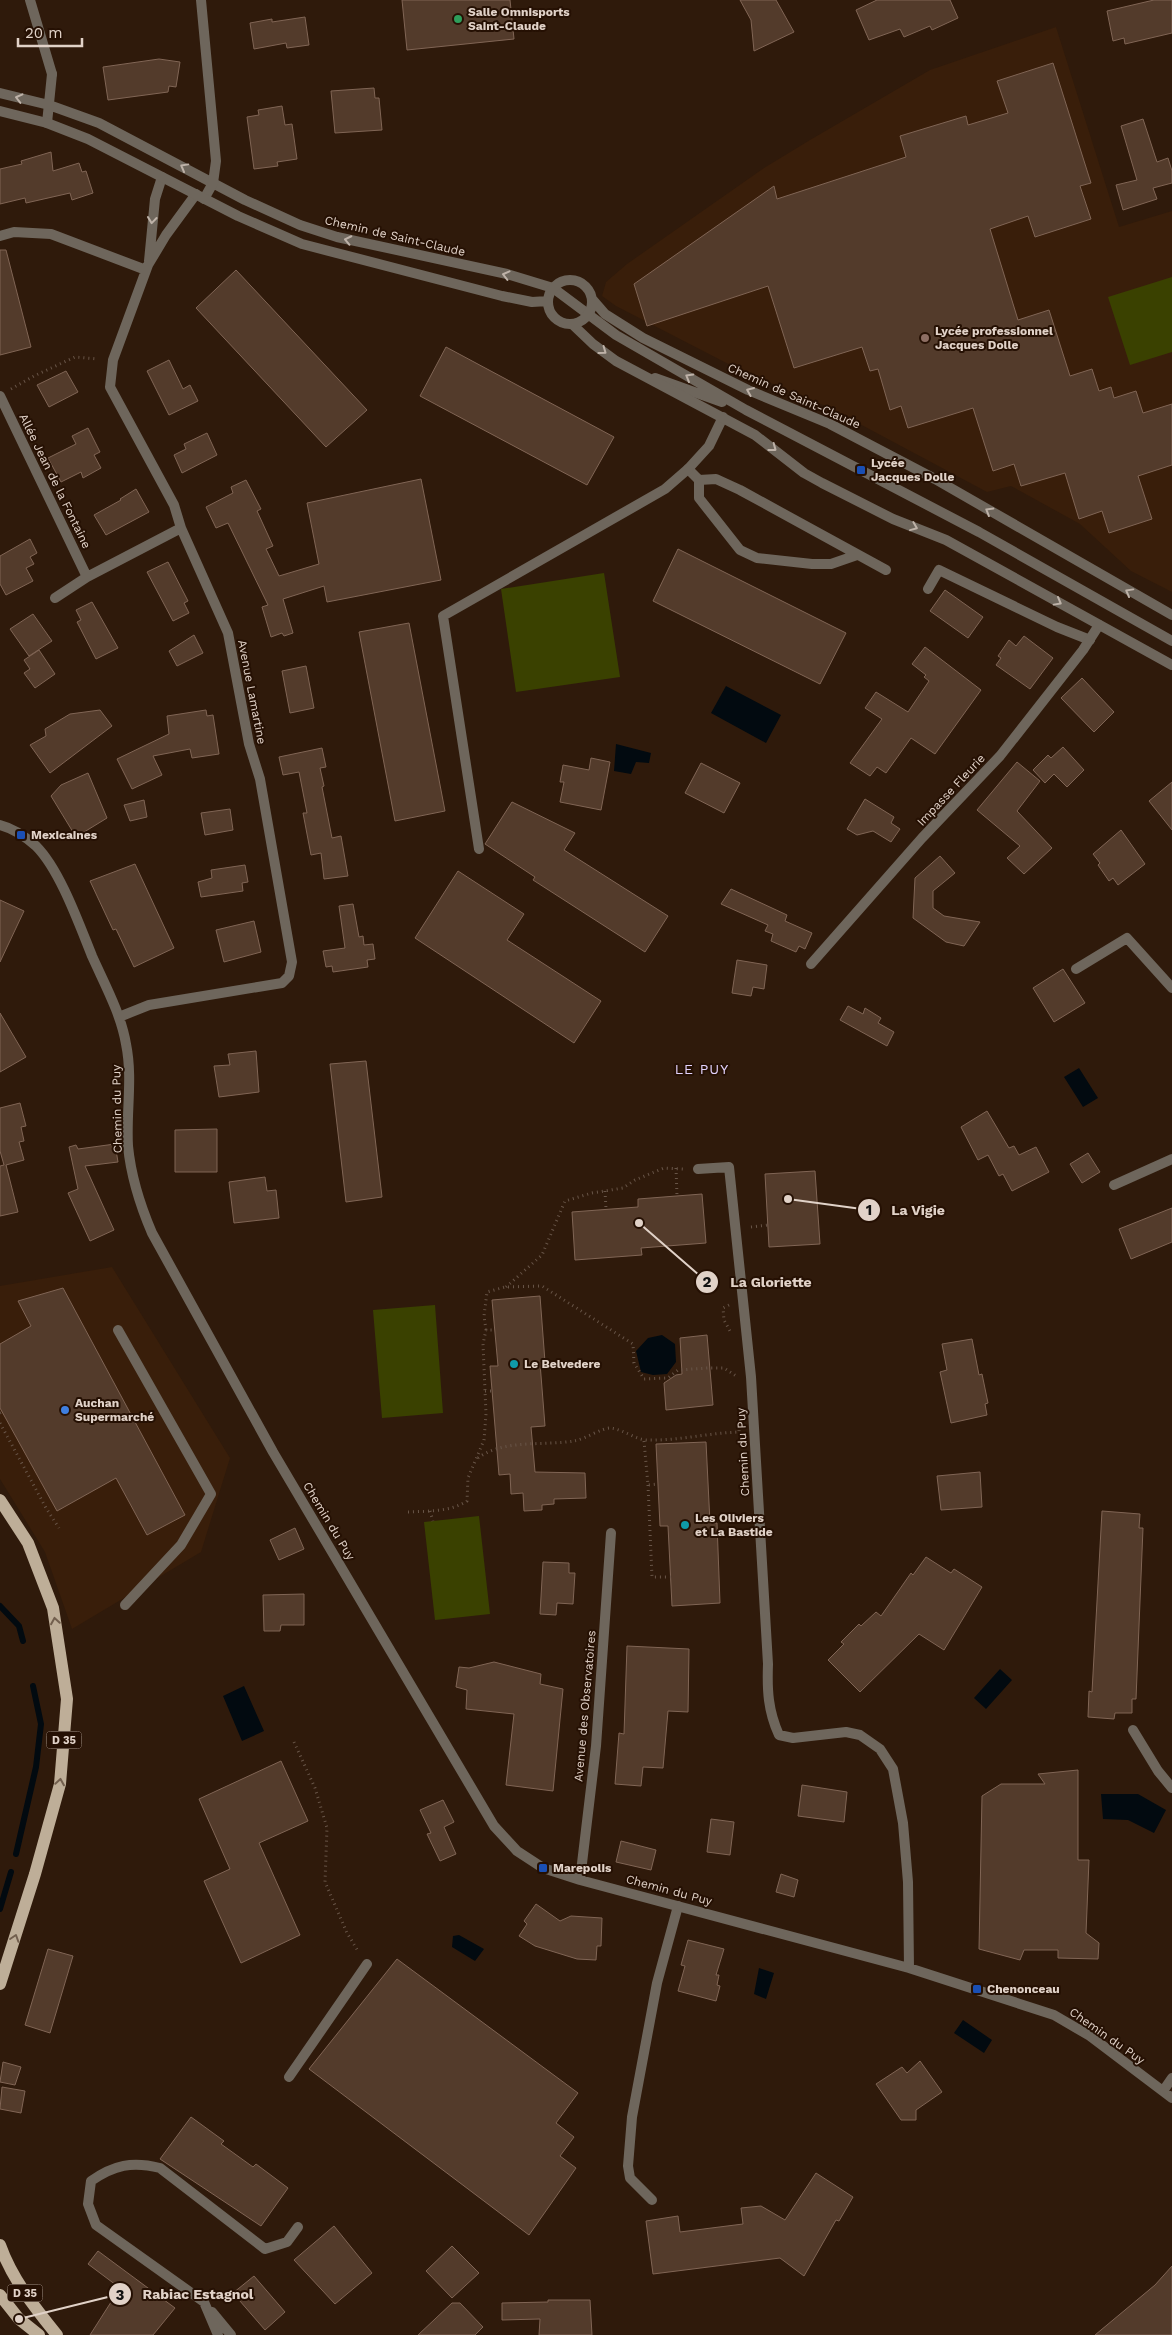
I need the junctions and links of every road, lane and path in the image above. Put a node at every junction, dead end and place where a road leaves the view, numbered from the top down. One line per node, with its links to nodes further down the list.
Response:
1 (30, 0): 4 (street)
2 (201, 0): 8 (street)
3 (0, 93): 4 (street, Chemin de Saint-Claude, one-way to 3)
4 (49, 105): 6 (street); 8 (street, Chemin de Saint-Claude, one-way to 4)
5 (0, 111): 6 (street)
6 (47, 123): 7 (street)
7 (162, 177): 9 (street); 11 (street, Avenue Lamartine, one-way to 11)
8 (213, 183): 9 (street, Avenue Lamartine); 12 (street, Chemin de Saint-Claude, one-way to 8)
9 (200, 197): 11 (street, Avenue Lamartine); 14 (street)
10 (0, 236): 11 (street)
11 (147, 267): 17 (street, Avenue Lamartine)
12 (553, 288): 13 (street, Chemin de Saint-Claude); 14 (street); 15 (street, Chemin de Saint-Claude)
13 (592, 300): 15 (street); 30 (street, Chemin de Saint-Claude, one-way to 13)
14 (548, 301): 16 (street, Chemin de Saint-Claude)
15 (589, 314): 16 (street); 20 (street, Chemin de Saint-Claude, one-way to 15)
16 (572, 324): 18 (street, Chemin de Saint-Claude, one-way to 18)
17 (113, 360): 19 (path); 24 (street, Avenue Lamartine)
18 (639, 372): 20 (street, Chemin de Saint-Claude); 21 (street, Chemin de Saint-Claude)
19 (4, 393): 27 (street, Allée Jean de la Fontaine)
20 (746, 410): 33 (street, Chemin de Saint-Claude)
21 (723, 417): 22 (street); 31 (street, Chemin de Saint-Claude, one-way to 31)
22 (688, 469): 23 (street); 36 (street)
23 (699, 480): 25 (street); 25 (street)
24 (181, 528): 27 (street); 40 (street, Avenue Lamartine)
25 (857, 555): 26 (street)
26 (886, 570)
27 (87, 577): 29 (street)
28 (928, 589): 32 (street)
29 (55, 598)
30 (1172, 615)
31 (1099, 625): 32 (street, Impasse Fleurie); 34 (street, Chemin de Saint-Claude)
32 (1090, 640): 37 (street, Impasse Fleurie)
33 (1172, 641)
34 (1172, 665)
35 (0, 825): 40 (street, Chemin du Puy)
36 (479, 849)
37 (811, 964)
38 (1076, 969): 39 (street)
39 (1172, 988)
40 (119, 1017): 72 (street, Chemin du Puy)
41 (1172, 1159): 44 (street)
42 (676, 1168): 43 (path); 45 (path); 46 (path)
43 (698, 1169): 75 (street, Chemin du Puy)
44 (1114, 1185)
45 (605, 1191): 47 (path); 48 (path)
46 (677, 1196)
47 (606, 1209)
48 (505, 1287): 50 (path); 52 (path)
49 (118, 1330): 68 (street)
50 (486, 1330): 51 (path); 53 (path)
51 (494, 1330)
52 (736, 1376)
53 (485, 1391): 54 (path); 58 (path)
54 (492, 1391)
55 (0, 1423): 65 (path)
56 (738, 1425): 57 (path)
57 (644, 1441): 58 (path); 60 (path)
58 (478, 1458): 62 (path)
59 (658, 1484): 60 (path)
60 (648, 1485): 67 (path)
61 (0, 1500): 76 (main road, D 35, one-way to 61)
62 (430, 1511): 63 (path); 64 (path)
63 (408, 1512)
64 (433, 1521)
65 (59, 1528)
66 (611, 1533): 72 (street, Avenue des Observatoires)
67 (671, 1577)
68 (126, 1604)
69 (1133, 1730): 71 (street)
70 (294, 1742): 74 (path)
71 (1172, 1788)
72 (580, 1880): 73 (street, Chemin du Puy)
73 (678, 1906): 75 (street, Chemin du Puy); 81 (street)
74 (367, 1964): 77 (street)
75 (908, 1968): 79 (street, Chemin du Puy)
76 (0, 1984)
77 (289, 2077)
78 (1172, 2078): 79 (street)
79 (1163, 2091): 80 (street, Chemin du Puy)
80 (1172, 2098)
81 (652, 2200)
82 (298, 2228): 85 (street)
83 (0, 2245): 87 (main road, D 35)
84 (0, 2296): 86 (main road, D 35)
85 (204, 2302): 88 (street); 89 (street)
86 (39, 2335)
87 (57, 2335)
88 (218, 2335)
89 (231, 2335)

